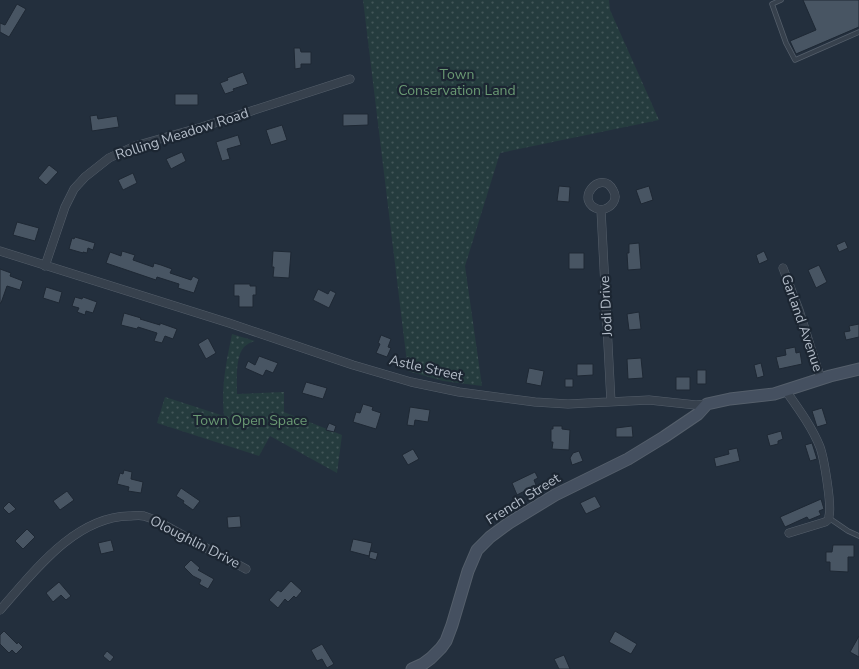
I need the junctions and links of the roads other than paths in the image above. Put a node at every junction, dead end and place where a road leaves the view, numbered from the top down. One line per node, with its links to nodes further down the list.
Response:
1 (781, 0): 2 (lane)
2 (859, 32)
3 (350, 79): 6 (street, Rolling Meadow Road)
4 (601, 210): 11 (street, Jodi Drive)
5 (0, 251): 6 (street, Astle Street)
6 (45, 266): 11 (street, Astle Street)
7 (783, 268): 9 (street, Garland Avenue)
8 (859, 369): 9 (street, Astle Street)
9 (821, 379): 10 (street, Astle Street)
10 (786, 391): 12 (street, Astle Street); 13 (street)
11 (611, 402): 12 (street, Astle Street)
12 (707, 404): 18 (street, French Street)
13 (829, 518): 14 (street); 15 (lane)
14 (789, 533)
15 (859, 536)
16 (246, 569): 17 (street, Oloughlin Drive)
17 (0, 610)
18 (412, 669)

